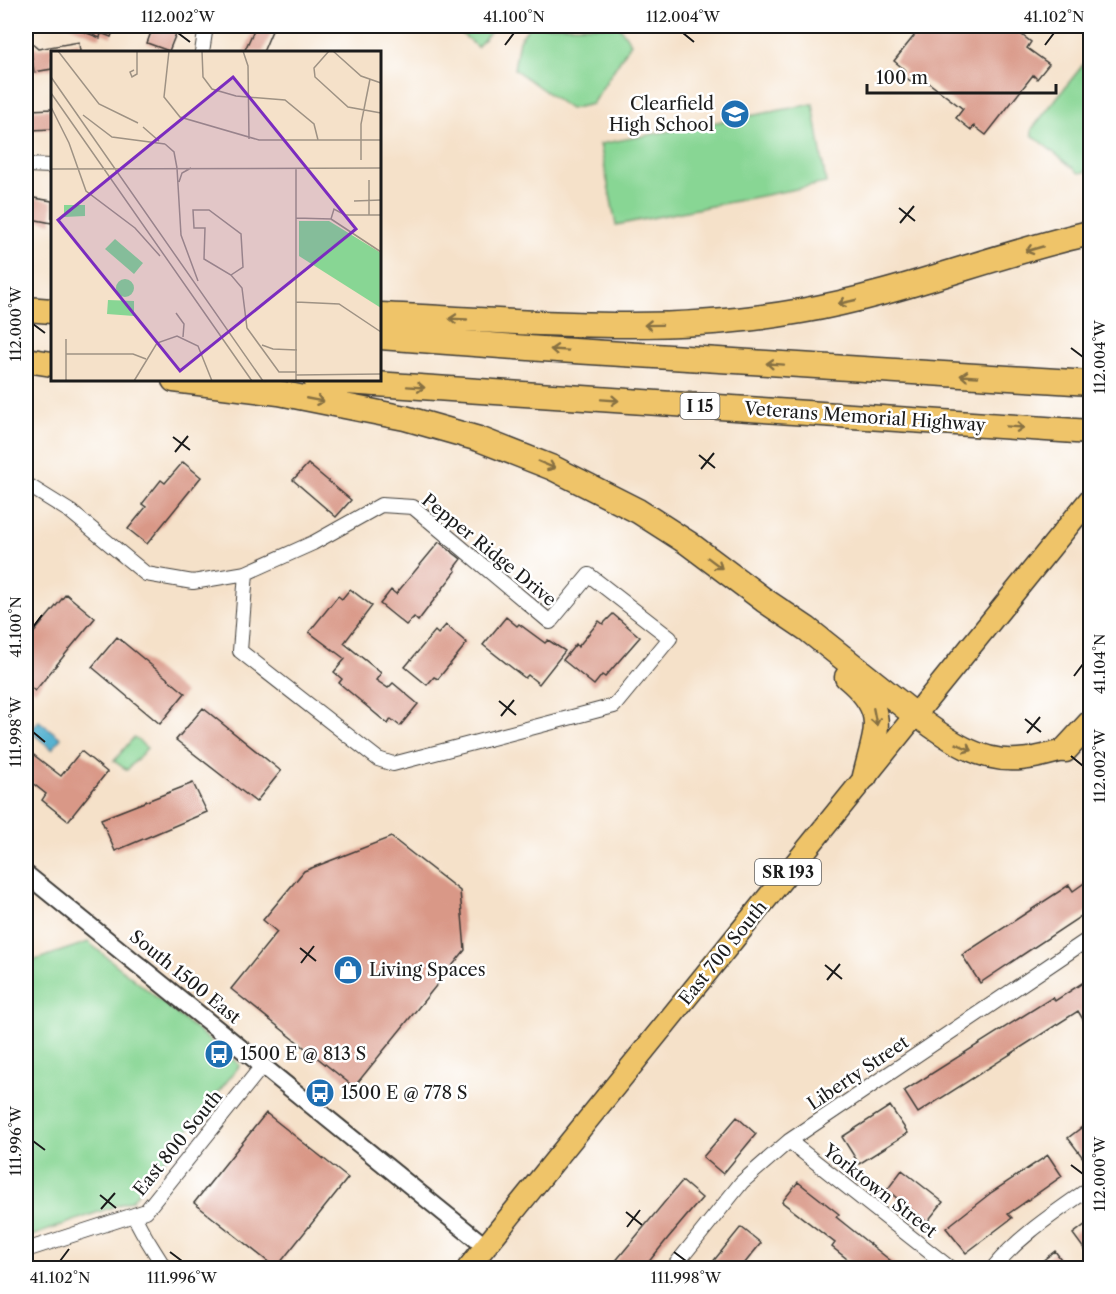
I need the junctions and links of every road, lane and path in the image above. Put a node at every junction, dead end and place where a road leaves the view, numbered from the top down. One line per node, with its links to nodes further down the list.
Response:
1 (206, 26): 2 (street)
2 (202, 51)
3 (26, 165): 4 (street)
4 (51, 166)
5 (1090, 233): 8 (highway, one-way to 8)
6 (26, 309): 7 (highway)
7 (51, 311)
8 (381, 315)
9 (381, 337): 14 (highway, one-way to 9)
10 (26, 359): 11 (highway)
11 (51, 362)
12 (182, 381): 19 (highway, one-way to 19)
13 (331, 381): 15 (highway, Veterans Memorial Highway / I 15, one-way to 15)
14 (1090, 383)
15 (1087, 432)
16 (26, 484): 18 (street, Pepper Ridge Drive)
17 (1090, 499): 20 (main road, East 700 South / SR 193)
18 (246, 573): 18 (street, Pepper Ridge Drive)
19 (764, 600): 20 (highway); 24 (highway, one-way to 24)
20 (915, 715): 23 (main road, one-way to 23); 24 (main road, East 700 South / SR 193)
21 (1090, 723): 23 (highway)
22 (1090, 741): 23 (street)
23 (1065, 750)
24 (865, 776): 31 (main road, East 700 South / SR 193)
25 (26, 874): 27 (street, South 1500 East)
26 (1090, 938): 28 (street, Liberty Street)
27 (263, 1065): 30 (street, East 800 South); 31 (street, South 1500 East)
28 (789, 1141): 35 (street, Liberty Street); 36 (street, Yorktown Street)
29 (1090, 1188): 37 (street)
30 (134, 1215): 32 (street); 33 (street, East 800 South)
31 (486, 1247): 34 (main road, East 700 South / SR 193)
32 (26, 1250)
33 (162, 1269)
34 (468, 1269)
35 (673, 1269)
36 (950, 1269)
37 (993, 1269)

